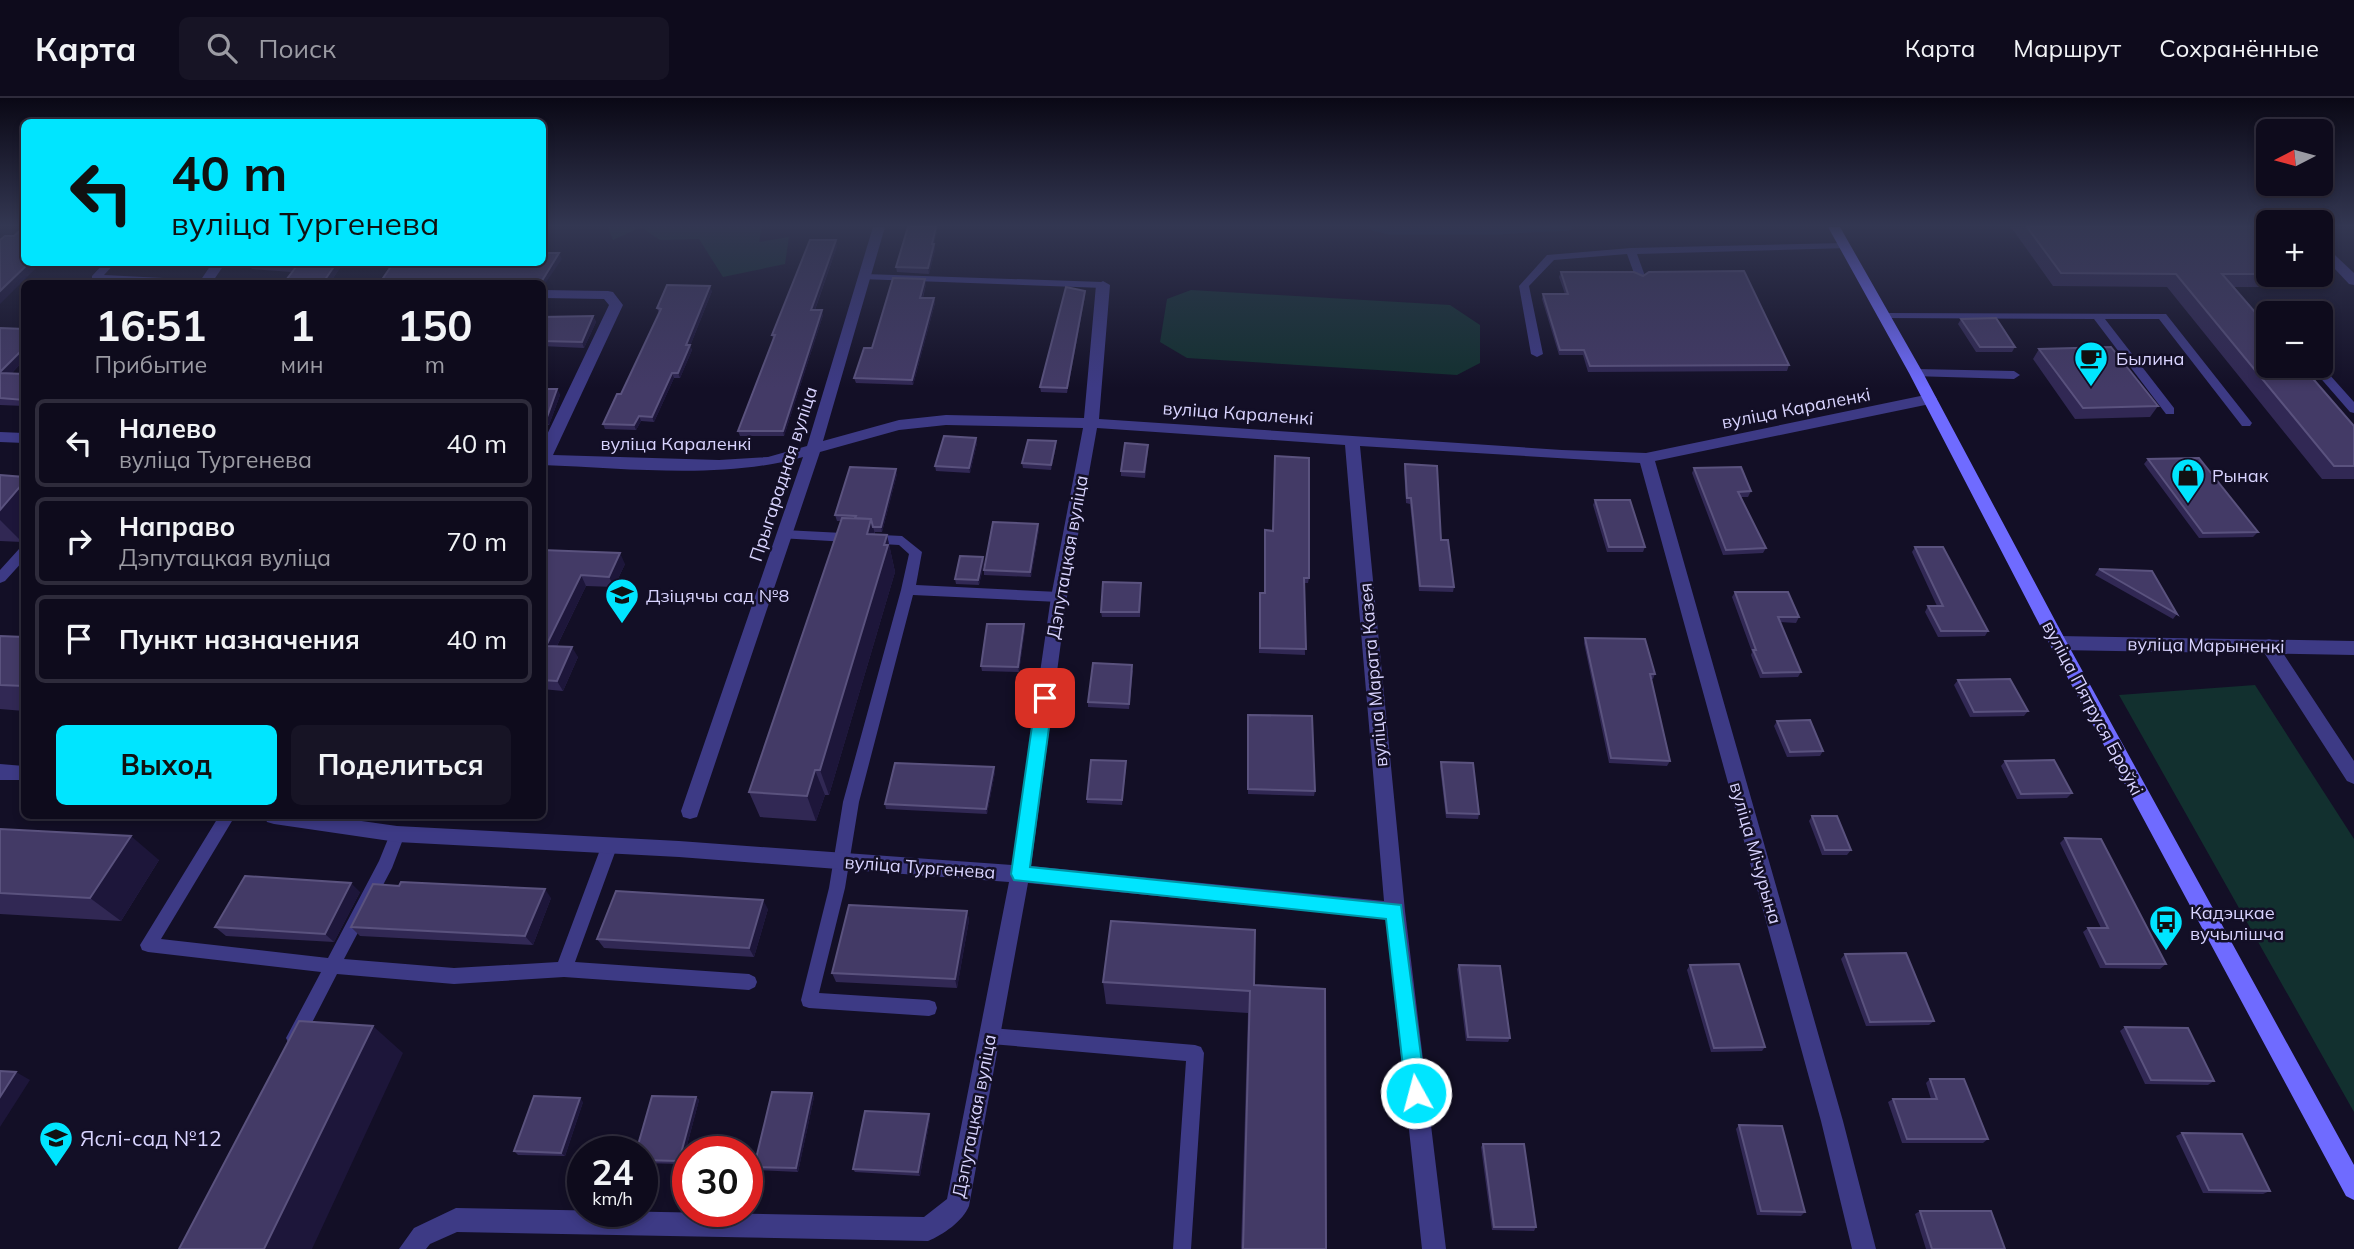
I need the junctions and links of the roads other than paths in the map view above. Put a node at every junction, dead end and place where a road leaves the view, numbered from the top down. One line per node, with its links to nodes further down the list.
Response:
1 (864, 281): 21 (street, Прыгарадная вуліца)
2 (975, 281): 5 (lane)
3 (1529, 281): 9 (lane)
4 (1863, 281): 7 (main road, вуліца Пятруся Броўкі)
5 (1102, 285): 16 (street, Дэпутацкая вуліца)
6 (546, 294): 22 (street)
7 (1883, 316): 8 (lane); 10 (main road, вуліца Пятруся Броўкі)
8 (2097, 316): 15 (lane); 17 (lane)
9 (1537, 354)
10 (1916, 373): 11 (lane); 13 (main road, вуліца Пятруся Броўкі)
11 (2014, 375)
12 (2327, 378): 14 (lane)
13 (1930, 399): 23 (street, вуліца Караленкі); 31 (main road, вуліца Пятруся Броўкі)
14 (2354, 409)
15 (2170, 411)
16 (1091, 423): 20 (street, вуліца Караленкі); 21 (street, вуліца Караленкі); 30 (street, Дэпутацкая вуліца)
17 (2246, 423)
18 (0, 437): 19 (street)
19 (21, 438)
20 (1352, 439): 23 (street, вуліца Караленкі); 45 (street, вуліца Марата Казея)
21 (813, 450): 24 (street, вуліца Караленкі); 25 (street, Прыгарадная вуліца)
22 (546, 454)
23 (1646, 458): 56 (street, вуліца Мічурына)
24 (546, 460)
25 (784, 535): 29 (lane); 37 (street, Прыгарадная вуліца)
26 (0, 562): 27 (lane)
27 (20, 562): 28 (lane)
28 (0, 578)
29 (908, 590): 30 (lane); 43 (lane)
30 (1059, 597): 44 (street, Дэпутацкая вуліца)
31 (2058, 643): 32 (street, вуліца Марыненкі); 52 (main road, вуліца Пятруся Броўкі)
32 (2269, 646): 33 (street, вуліца Марыненкі); 36 (street)
33 (2354, 648)
34 (0, 772): 35 (street)
35 (21, 773)
36 (2354, 776)
37 (690, 811)
38 (225, 819): 46 (lane)
39 (308, 819): 40 (street, вуліца Тургенева)
40 (330, 821): 41 (street, вуліца Тургенева)
41 (397, 834): 42 (street, вуліца Тургенева); 46 (lane)
42 (609, 847): 43 (street, вуліца Тургенева); 47 (lane)
43 (841, 862): 44 (street, вуліца Тургенева); 49 (lane)
44 (1020, 874): 45 (street, вуліца Тургенева); 50 (street, Дэпутацкая вуліца)
45 (1395, 911): 55 (street)
46 (333, 966): 47 (lane); 51 (lane)
47 (564, 969): 48 (lane)
48 (748, 982)
49 (929, 1008)
50 (991, 1036): 53 (street, Дэпутацкая вуліца); 54 (lane)
51 (287, 1052)
52 (2354, 1188)
53 (411, 1249)
54 (1182, 1249)
55 (1434, 1249)
56 (1864, 1249)

